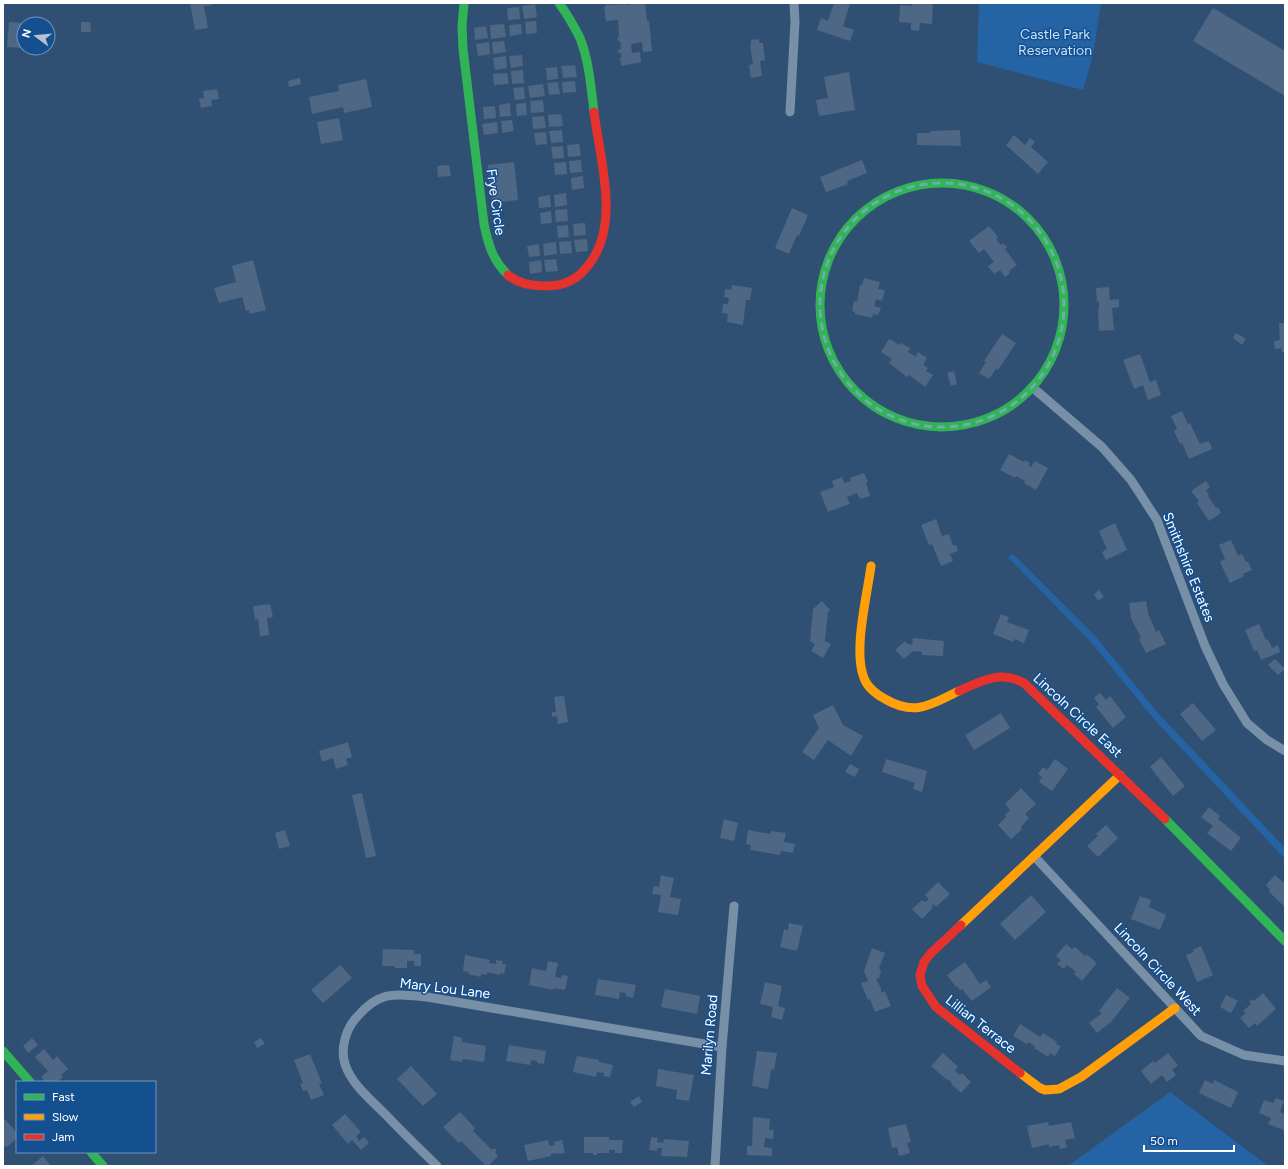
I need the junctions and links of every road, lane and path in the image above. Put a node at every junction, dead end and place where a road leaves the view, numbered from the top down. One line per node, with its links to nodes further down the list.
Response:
1 (464, 3): 2 (street, Frye Circle)
2 (559, 3)
3 (794, 3): 4 (street)
4 (790, 112)
5 (1032, 388): 5 (street); 7 (street, Smithshire Estates)
6 (871, 566): 8 (street, Lincoln Circle East)
7 (1285, 751)
8 (1120, 775): 9 (street, Lillian Terrace); 11 (street, Lincoln Circle East)
9 (1034, 856): 12 (street, Lincoln Circle West); 12 (street, Lillian Terrace)
10 (734, 906): 13 (street, Marilyn Road)
11 (1285, 941)
12 (1175, 1008): 15 (street, Lincoln Circle West)
13 (722, 1047): 19 (street, Mary Lou Lane); 20 (street, Marilyn Road)
14 (3, 1051): 16 (street)
15 (1285, 1060)
16 (29, 1081)
17 (92, 1153): 18 (street)
18 (103, 1166)
19 (437, 1166)
20 (715, 1166)

